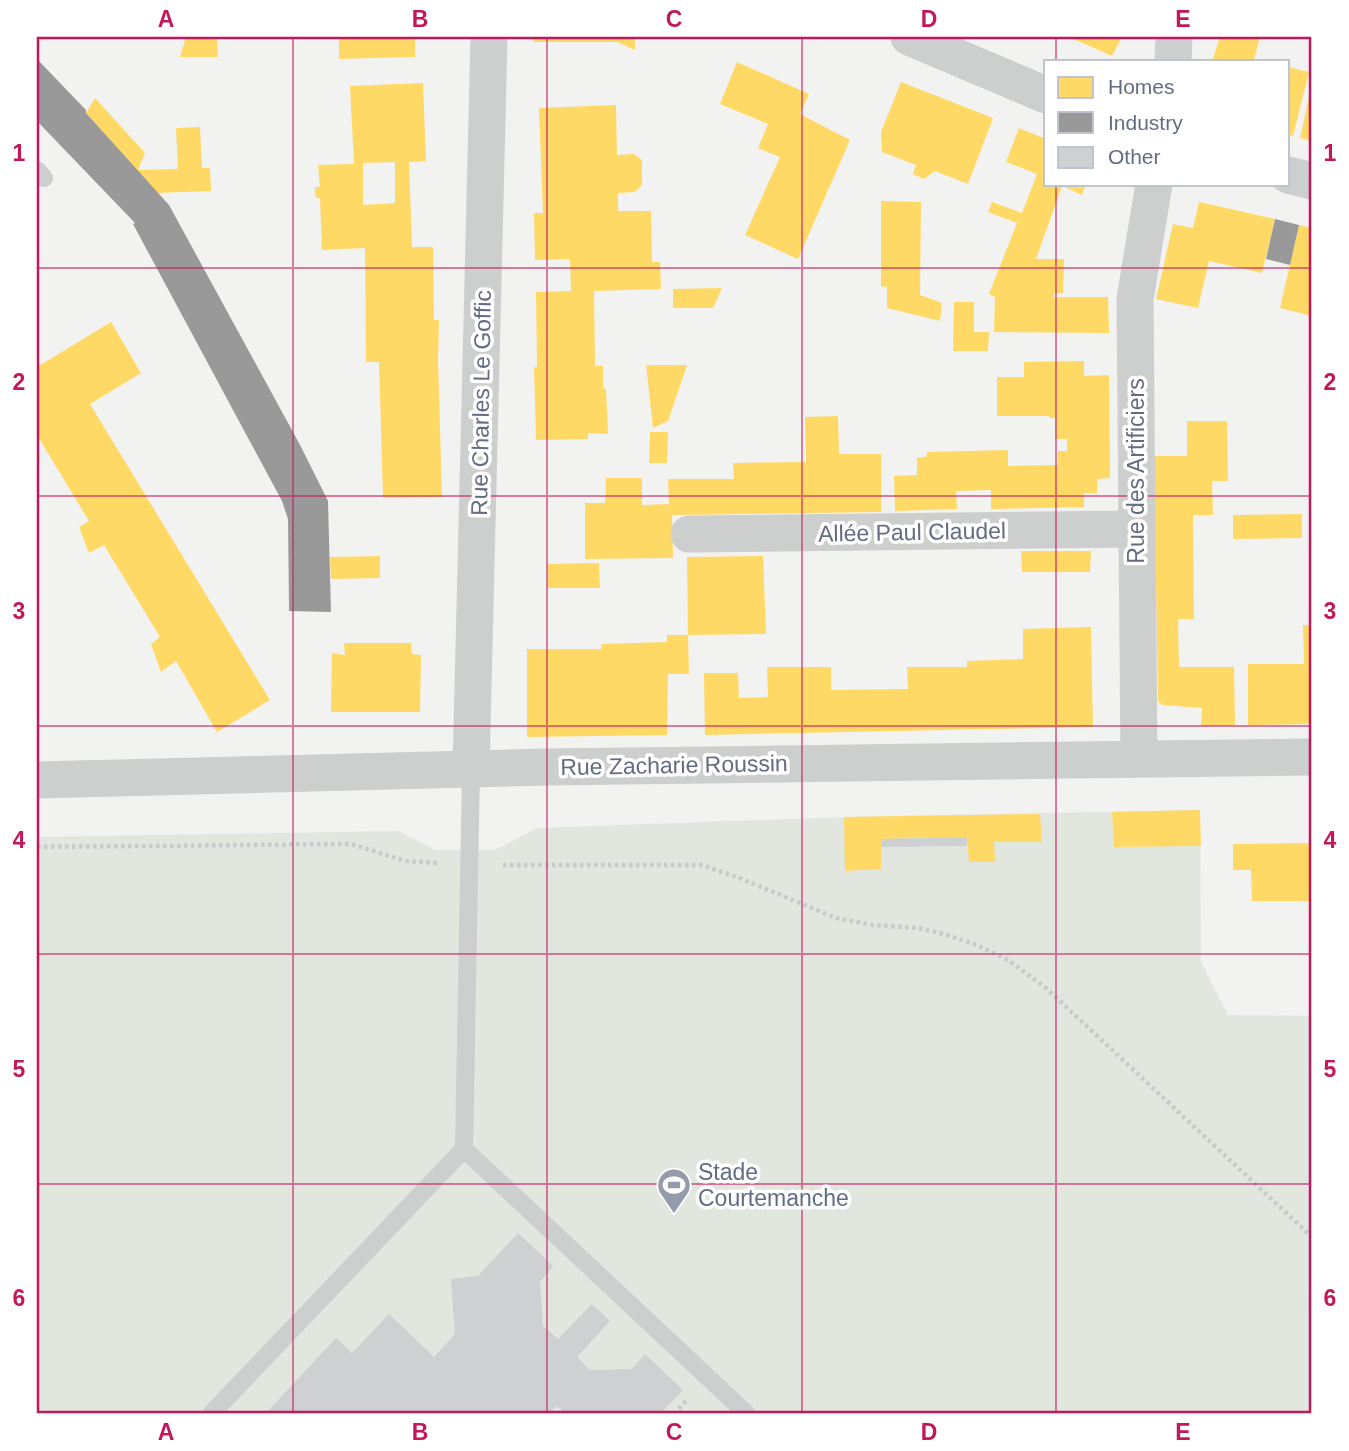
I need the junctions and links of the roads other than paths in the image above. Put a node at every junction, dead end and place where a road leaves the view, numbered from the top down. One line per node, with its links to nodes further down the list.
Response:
1 (489, 37): 13 (street, Rue Charles Le Goffic)
2 (909, 37): 5 (street)
3 (1174, 37): 4 (street)
4 (1173, 60)
5 (1044, 94)
6 (1290, 176): 7 (street)
7 (1312, 181)
8 (1154, 186): 9 (street, Rue des Artificiers)
9 (1136, 529): 10 (street, Allée Paul Claudel); 12 (street, Rue des Artificiers)
10 (689, 534)
11 (1312, 757): 12 (street, Rue Zacharie Roussin)
12 (1139, 759): 13 (street, Rue Zacharie Roussin)
13 (471, 769): 14 (street, Rue Zacharie Roussin); 15 (lane)
14 (37, 780)
15 (464, 1149): 16 (lane); 17 (lane)
16 (211, 1414)
17 (747, 1414)

